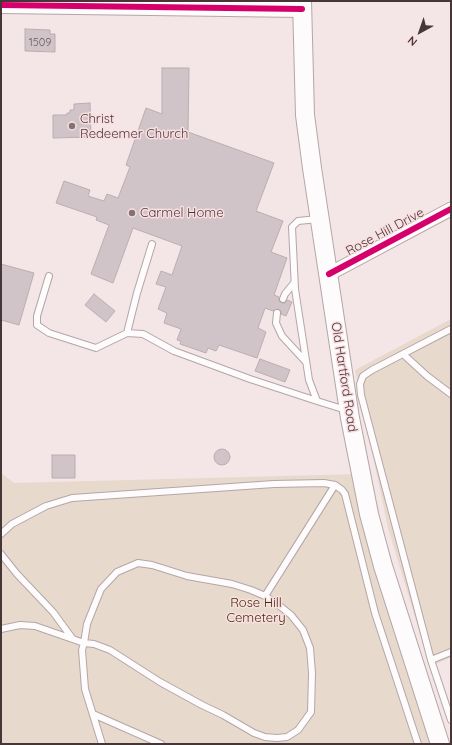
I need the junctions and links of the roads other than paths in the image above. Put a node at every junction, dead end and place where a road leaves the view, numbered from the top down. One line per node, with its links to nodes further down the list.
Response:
1 (152, 4): 2 (street); 3 (street)
2 (1, 5)
3 (302, 5): 5 (main road, Old Hartford Road)
4 (451, 209): 7 (street, Rose Hill Drive)
5 (320, 218): 7 (main road, Old Hartford Road); 9 (lane)
6 (152, 244): 13 (lane)
7 (329, 274): 18 (main road, Old Hartford Road)
8 (49, 276): 13 (lane)
9 (294, 283): 10 (lane); 15 (lane)
10 (283, 299)
11 (277, 313): 15 (lane)
12 (451, 329): 14 (lane)
13 (127, 333): 17 (lane)
14 (403, 354): 16 (lane); 27 (lane)
15 (306, 362): 17 (lane)
16 (451, 394)
17 (317, 402): 18 (lane)
18 (349, 410): 33 (main road, Old Hartford Road)
19 (335, 485): 20 (lane); 22 (lane); 32 (lane)
20 (1, 534)
21 (1, 554): 24 (lane)
22 (265, 596): 25 (lane); 25 (lane)
23 (1, 629): 24 (lane)
24 (72, 638): 25 (lane)
25 (84, 643): 28 (lane)
26 (451, 652): 27 (lane)
27 (431, 660): 29 (lane)
28 (93, 714): 30 (lane); 31 (lane)
29 (451, 720)
30 (102, 744)
31 (161, 744)
32 (418, 744)
33 (440, 744)

